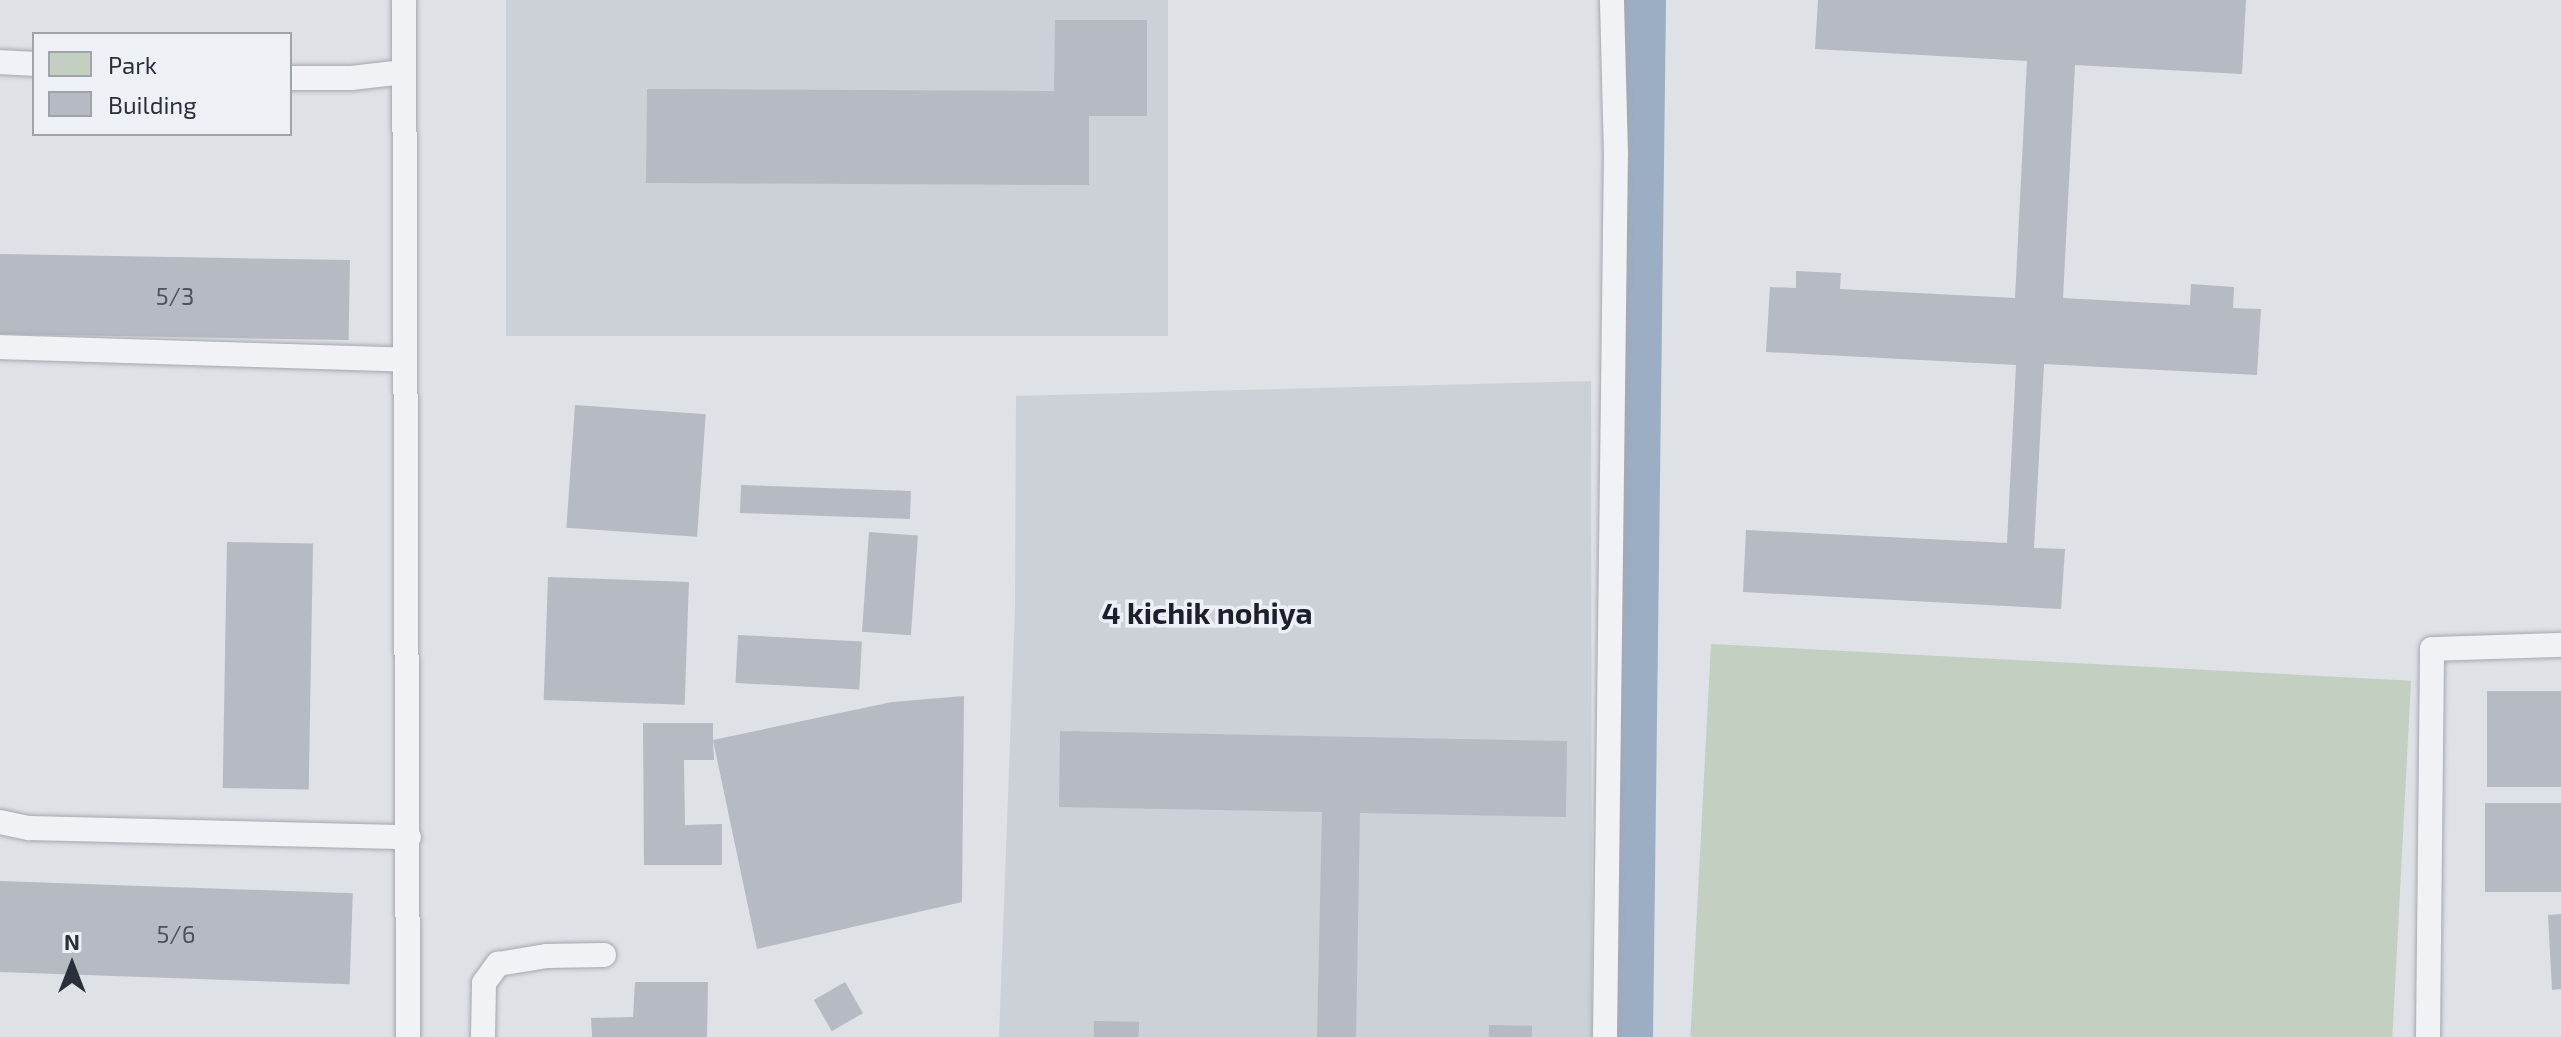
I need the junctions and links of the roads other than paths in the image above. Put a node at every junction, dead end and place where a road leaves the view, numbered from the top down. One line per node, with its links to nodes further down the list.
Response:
1 (404, 0): 5 (lane)
2 (1612, 0): 15 (lane)
3 (0, 62): 4 (lane)
4 (32, 64)
5 (404, 72): 6 (lane); 8 (lane)
6 (292, 78)
7 (0, 347): 8 (lane)
8 (405, 360): 11 (lane)
9 (2561, 645): 16 (lane)
10 (0, 822): 11 (lane)
11 (409, 837): 13 (lane)
12 (604, 955): 14 (lane)
13 (408, 1037)
14 (483, 1037)
15 (1605, 1037)
16 (2428, 1037)

